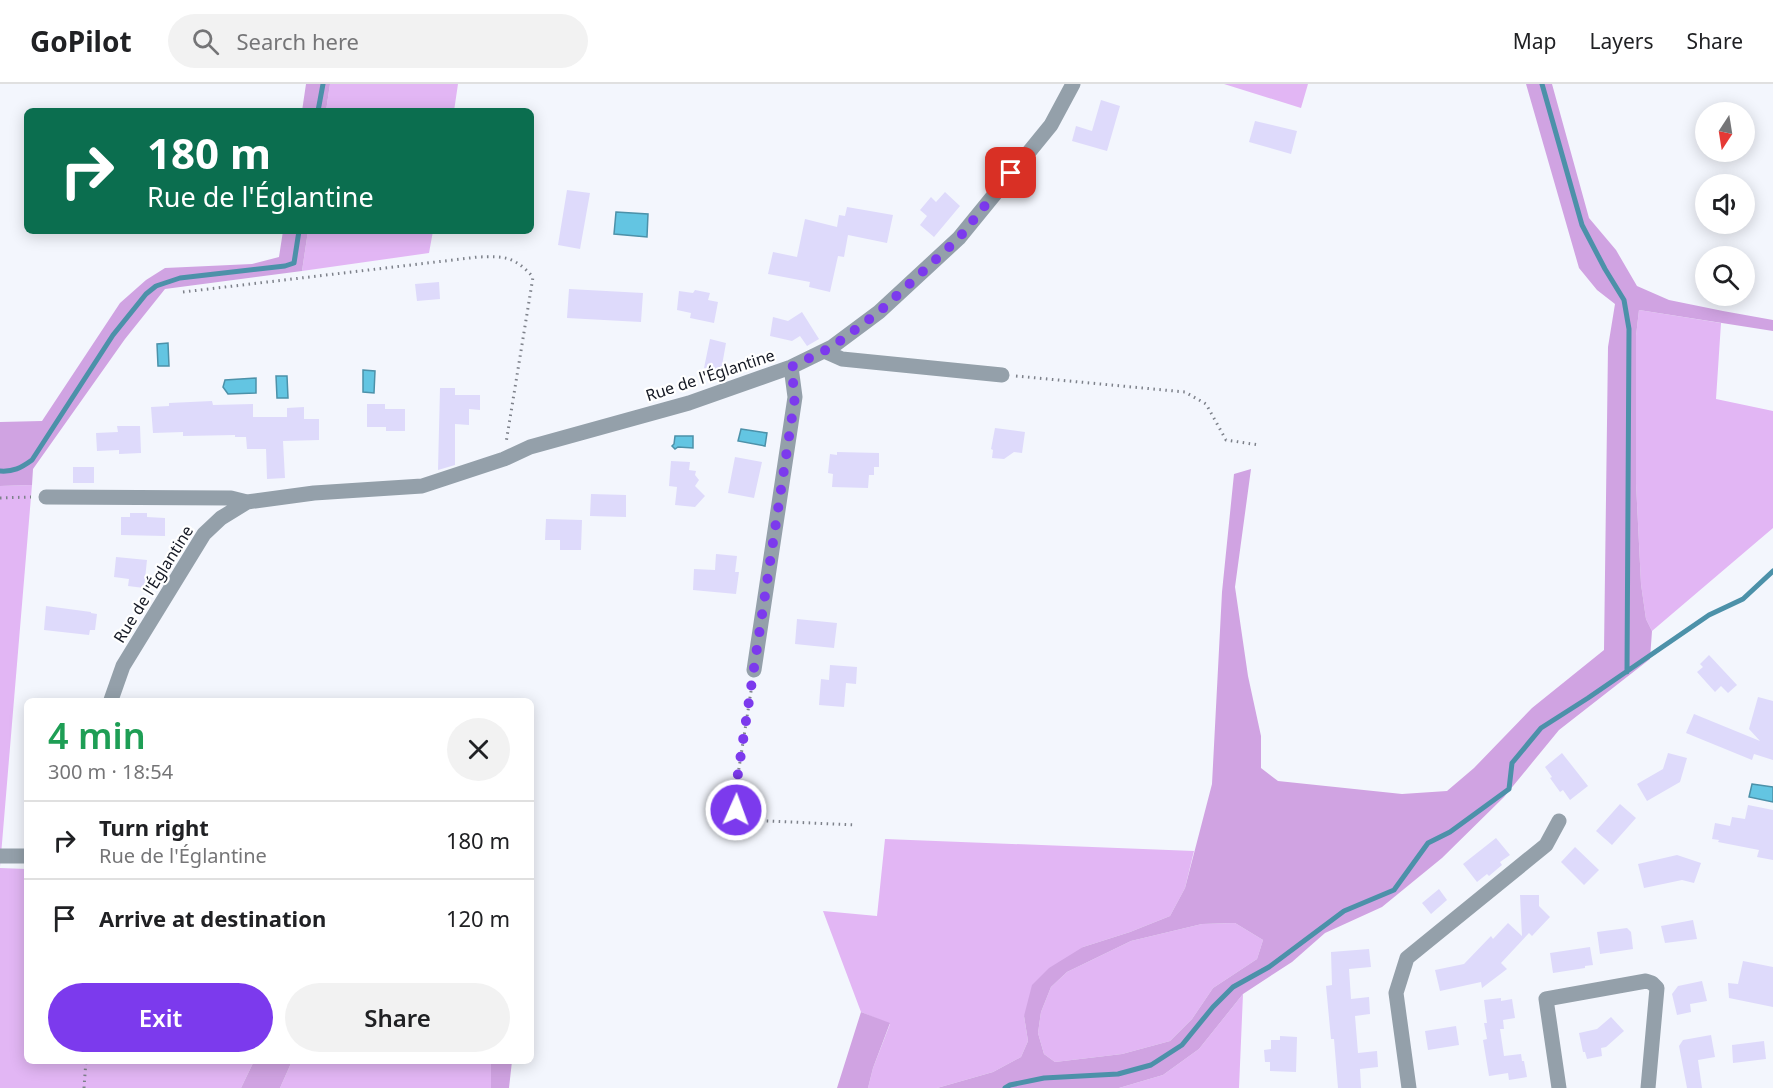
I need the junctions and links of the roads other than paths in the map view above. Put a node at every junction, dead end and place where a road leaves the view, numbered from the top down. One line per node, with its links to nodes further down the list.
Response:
1 (1073, 84): 2 (street, Rue de l'Églantine)
2 (824, 351): 3 (street, Rue de l'Églantine); 4 (street)
3 (791, 367): 6 (street, Rue de l'Églantine); 7 (street)
4 (1002, 375)
5 (46, 497): 6 (street, Rue de l'Églantine)
6 (247, 502): 8 (street, Rue de l'Églantine)
7 (754, 670)
8 (112, 698)
9 (1559, 821): 12 (street)
10 (0, 855): 11 (street)
11 (24, 856)
12 (1409, 1088)
13 (1559, 1088): 14 (street)
14 (1648, 1088)

